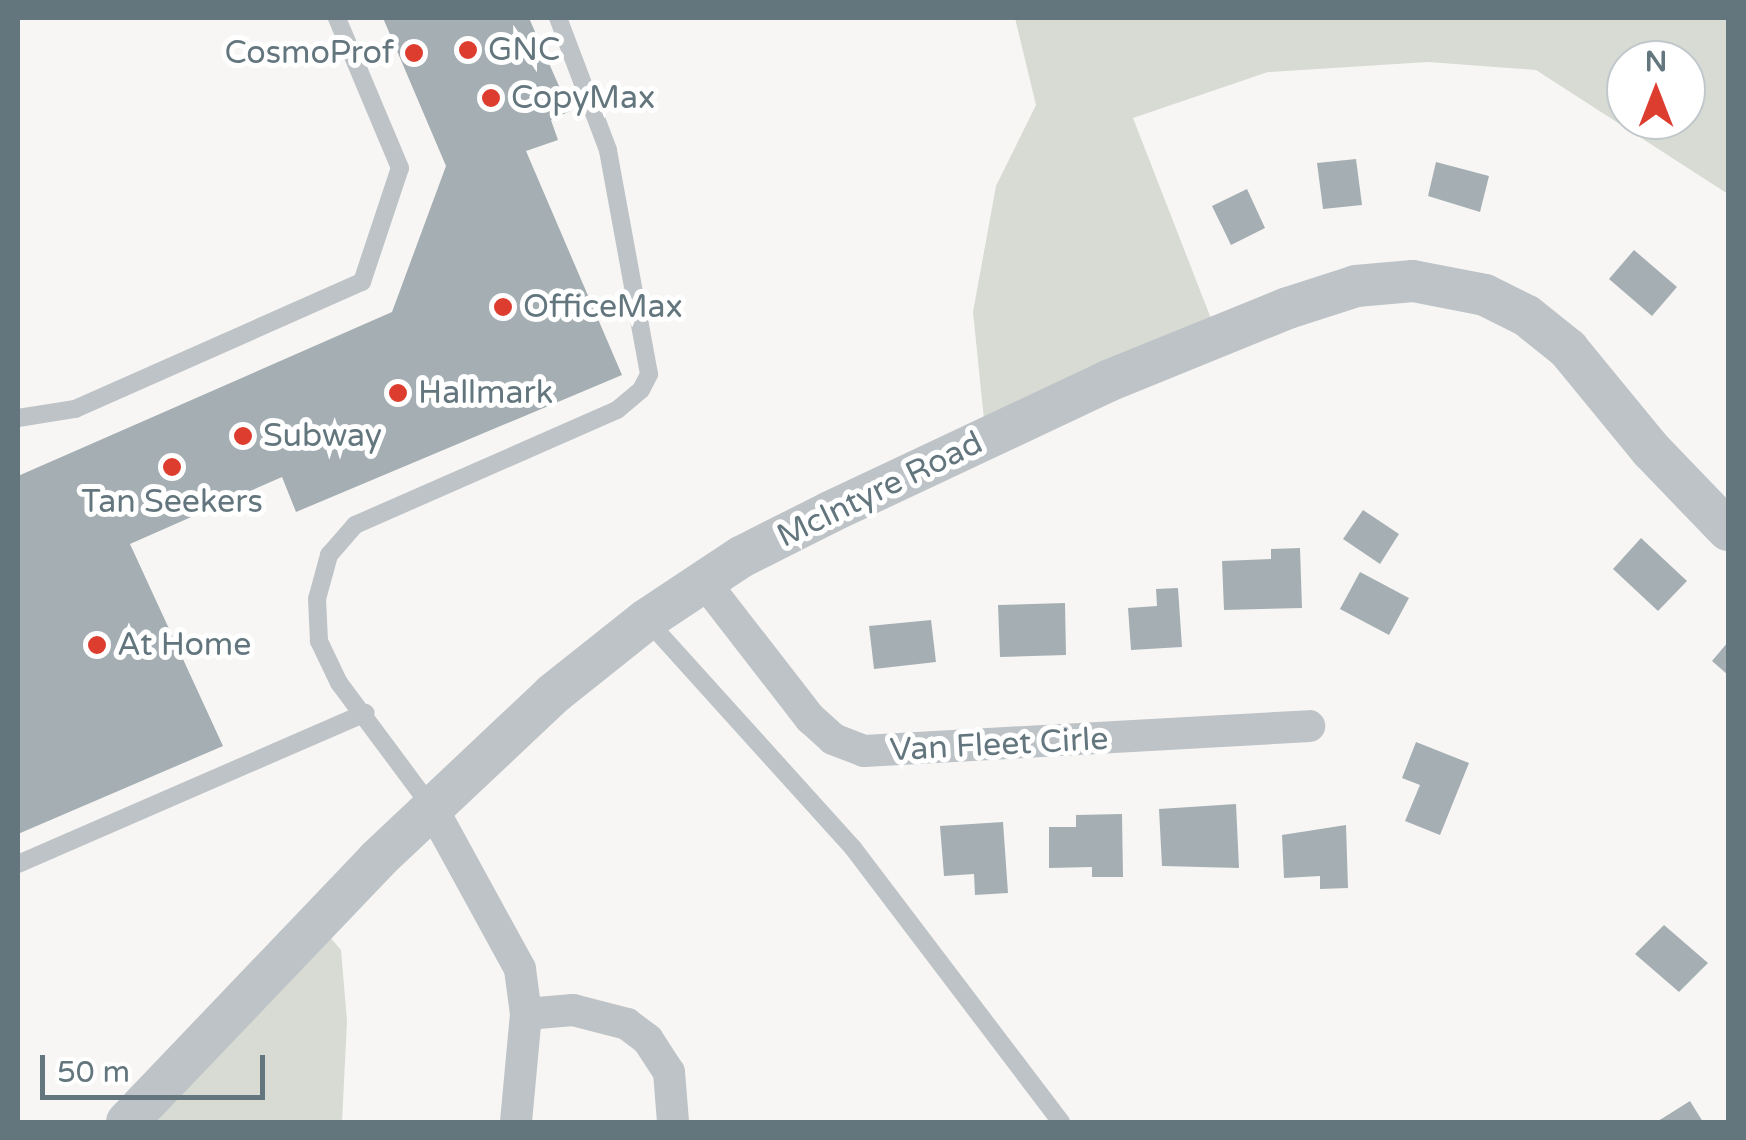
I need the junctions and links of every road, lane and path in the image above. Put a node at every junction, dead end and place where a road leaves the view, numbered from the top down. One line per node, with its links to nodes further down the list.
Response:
1 (337, 18): 3 (lane)
2 (558, 18): 7 (lane)
3 (18, 418)
4 (1728, 530): 5 (street, McIntyre Road)
5 (706, 584): 6 (street, McIntyre Road); 8 (street, Van Fleet Cirle)
6 (646, 620): 9 (street, McIntyre Road); 15 (lane)
7 (366, 714): 9 (lane); 10 (lane)
8 (1309, 726)
9 (432, 808): 11 (street); 12 (street, McIntyre Road)
10 (18, 864)
11 (526, 1014): 13 (street); 14 (street)
12 (126, 1122)
13 (516, 1122)
14 (673, 1122)
15 (1061, 1122)

